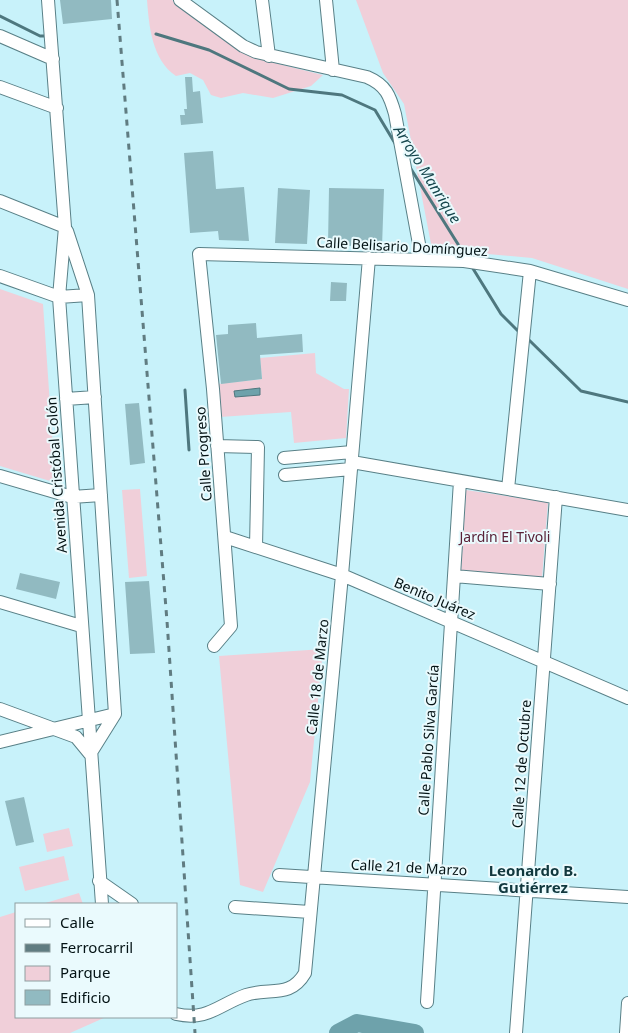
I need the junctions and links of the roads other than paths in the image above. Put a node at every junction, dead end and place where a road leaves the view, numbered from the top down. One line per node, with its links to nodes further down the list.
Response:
1 (48, 0): 7 (street, Avenida Cristóbal Colón)
2 (180, 0): 6 (street)
3 (262, 0): 6 (street)
4 (326, 0): 8 (street)
5 (0, 36): 7 (street)
6 (270, 56): 8 (street)
7 (53, 59): 10 (street, Avenida Cristóbal Colón)
8 (334, 70): 15 (street)
9 (0, 87): 10 (street)
10 (57, 108): 12 (street, Avenida Cristóbal Colón)
11 (0, 201): 12 (street)
12 (65, 227): 18 (street, Avenida Cristóbal Colón); 19 (street, Avenida Cristóbal Colón)
13 (200, 254): 14 (street, Calle Belisario Domínguez); 23 (street, Calle Progreso)
14 (369, 258): 15 (street, Calle Belisario Domínguez); 24 (street, Calle 18 de Marzo)
15 (422, 260): 16 (street, Calle Belisario Domínguez)
16 (530, 271): 20 (street, Calle Belisario Domínguez); 27 (street)
17 (0, 276): 19 (street)
18 (88, 296): 19 (street); 21 (street, Avenida Cristóbal Colón)
19 (59, 297): 22 (street, Avenida Cristóbal Colón)
20 (628, 300)
21 (95, 397): 22 (street); 28 (street, Avenida Cristóbal Colón)
22 (66, 399): 29 (street, Avenida Cristóbal Colón)
23 (217, 446): 32 (street, Calle Progreso); 33 (street)
24 (352, 461): 24 (street); 26 (street); 34 (street, Calle 18 de Marzo)
25 (0, 476): 29 (street)
26 (460, 480): 27 (street); 35 (street, Calle Pablo Silva García)
27 (508, 489): 30 (street)
28 (101, 494): 29 (street); 44 (street, Avenida Cristóbal Colón)
29 (72, 497): 39 (street, Avenida Cristóbal Colón)
30 (556, 498): 31 (street); 36 (street, Calle 12 de Octubre)
31 (628, 510)
32 (225, 537): 33 (street, Benito Juárez); 40 (street, Calle Progreso)
33 (256, 547): 34 (street, Benito Juárez)
34 (342, 574): 38 (street, Benito Juárez); 50 (street, Calle 18 de Marzo)
35 (454, 576): 36 (street); 38 (street, Calle Pablo Silva García)
36 (550, 584): 41 (street, Calle 12 de Octubre)
37 (0, 602): 39 (street)
38 (451, 621): 41 (street, Benito Juárez); 52 (street, Calle Pablo Silva García)
39 (82, 626): 45 (street, Avenida Cristóbal Colón)
40 (214, 646)
41 (544, 660): 42 (street, Benito Juárez); 53 (street, Calle 12 de Octubre)
42 (628, 698)
43 (0, 709): 46 (street)
44 (115, 714): 45 (street); 48 (street)
45 (88, 721): 46 (street); 48 (street, Avenida Cristóbal Colón)
46 (52, 730): 47 (street); 48 (street)
47 (0, 742)
48 (90, 754): 51 (street, Avenida Cristóbal Colón)
49 (279, 875): 50 (street, Calle 21 de Marzo)
50 (313, 877): 52 (street, Calle 21 de Marzo); 58 (street, Calle 18 de Marzo)
51 (99, 881): 55 (street, Avenida Cristóbal Colón); 56 (street)
52 (434, 884): 53 (street, Calle 21 de Marzo); 59 (street, Calle Pablo Silva García)
53 (527, 889): 54 (street, Calle 21 de Marzo); 62 (street, Calle 12 de Octubre)
54 (628, 897)
55 (102, 903)
56 (131, 903)
57 (235, 906): 58 (street)
58 (310, 912): 61 (street, Calle 18 de Marzo)
59 (427, 1002)
60 (628, 1003): 63 (street)
61 (178, 1014)
62 (516, 1033)
63 (626, 1033)

